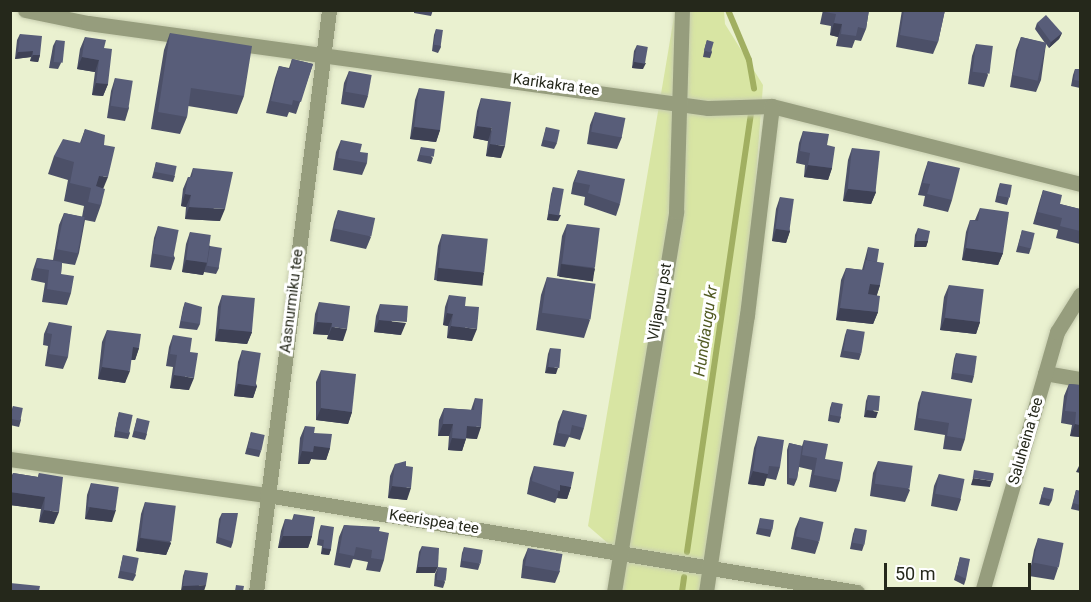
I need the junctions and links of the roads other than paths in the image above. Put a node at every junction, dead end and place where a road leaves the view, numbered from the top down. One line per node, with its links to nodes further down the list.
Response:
1 (25, 10): 4 (street, Karikakra tee)
2 (328, 10): 4 (street, Aasnurmiku tee)
3 (682, 10): 5 (street, Viljapuu pst)
4 (323, 54): 5 (street, Karikakra tee); 12 (street, Aasnurmiku tee)
5 (677, 93): 6 (street, Karikakra tee); 13 (street, Viljapuu pst)
6 (772, 106): 7 (street, Karikakra tee); 14 (street)
7 (1080, 184)
8 (1080, 295): 9 (street, Saluheina tee)
9 (1045, 373): 10 (street); 19 (street, Saluheina tee)
10 (1080, 379)
11 (10, 459): 12 (street, Keerispea tee)
12 (267, 495): 13 (street, Keerispea tee); 15 (street, Aasnurmiku tee)
13 (620, 551): 14 (street, Keerispea tee); 16 (street, Viljapuu pst)
14 (709, 570): 17 (street); 18 (street, Keerispea tee)
15 (256, 591)
16 (614, 591)
17 (705, 591)
18 (857, 591)
19 (982, 591)

